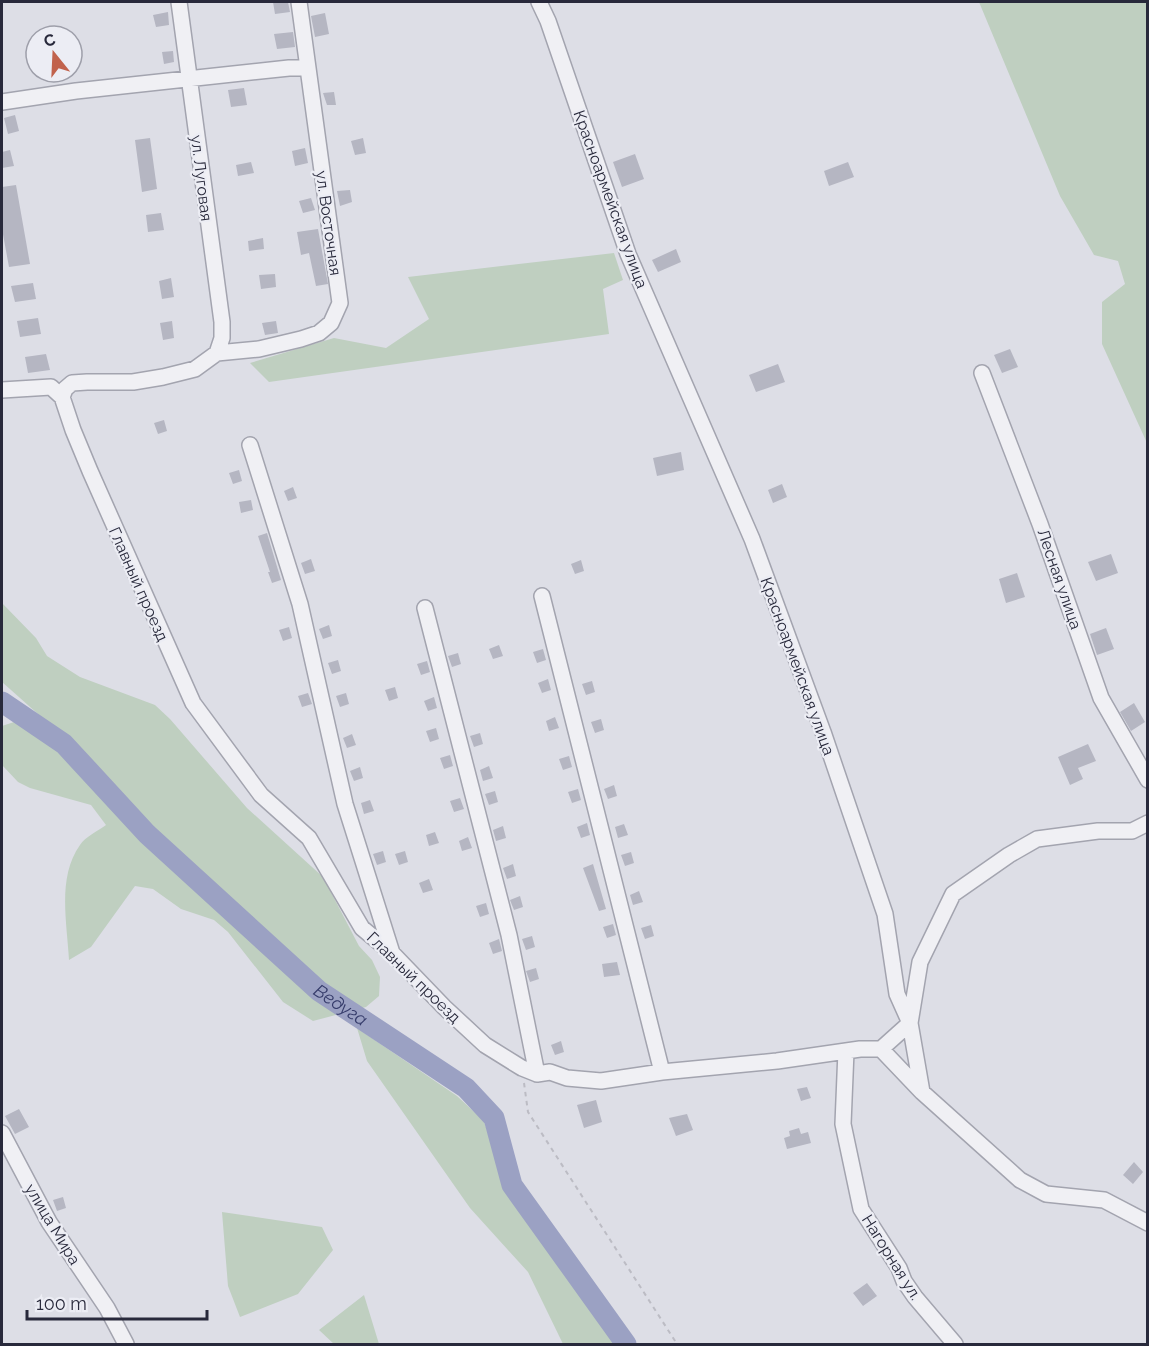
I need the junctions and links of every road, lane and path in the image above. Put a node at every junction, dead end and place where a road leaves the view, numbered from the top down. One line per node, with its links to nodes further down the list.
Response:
1 (179, 2): 5 (street, ул. Луговая)
2 (299, 2): 4 (street, ул. Восточная)
3 (539, 2): 17 (street, Красноармейская улица)
4 (308, 68): 5 (street); 7 (street, ул. Восточная)
5 (189, 80): 6 (street); 7 (street, ул. Луговая)
6 (2, 102)
7 (217, 353): 10 (street)
8 (982, 373): 14 (street, Лесная улица)
9 (2, 389): 10 (street)
10 (62, 397): 16 (street, Главный проезд)
11 (250, 445): 16 (street)
12 (542, 596): 21 (street)
13 (425, 608): 22 (street)
14 (1148, 780)
15 (1148, 823): 17 (street)
16 (392, 953): 20 (street, Главный проезд)
17 (910, 1023): 18 (street); 23 (street, Красноармейская улица)
18 (881, 1049): 19 (street, Главный проезд); 23 (street)
19 (846, 1051): 21 (street, Главный проезд); 28 (street, Нагорная ул.)
20 (522, 1068): 22 (street, Главный проезд); 27 (path)
21 (662, 1072): 22 (street, Главный проезд)
22 (537, 1074)
23 (922, 1092): 25 (street)
24 (2, 1133): 26 (street, улица Мира)
25 (1148, 1223)
26 (126, 1344)
27 (677, 1344)
28 (955, 1344)

